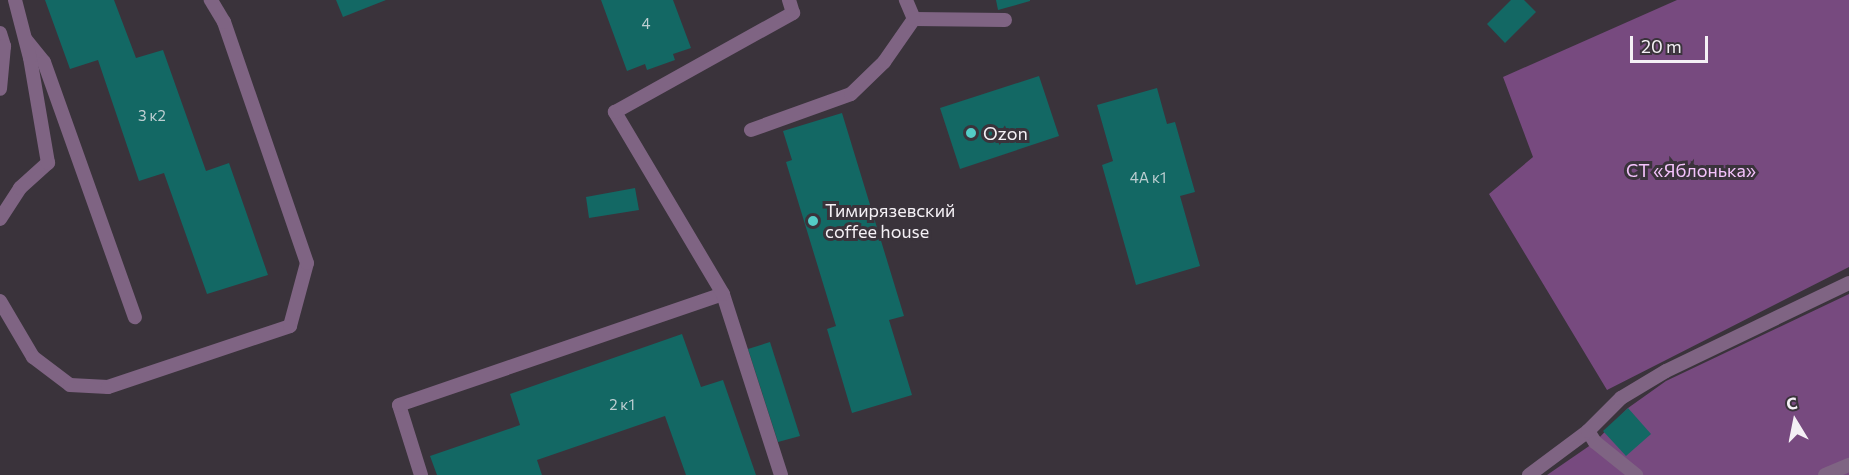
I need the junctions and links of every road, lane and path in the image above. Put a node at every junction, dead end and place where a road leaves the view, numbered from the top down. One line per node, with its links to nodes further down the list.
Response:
1 (15, 0): 8 (lane)
2 (211, 0): 14 (lane)
3 (789, 0): 13 (lane)
4 (906, 0): 5 (lane)
5 (914, 19): 6 (lane); 10 (lane)
6 (1005, 20)
7 (0, 33): 9 (lane)
8 (26, 40): 11 (lane); 15 (lane)
9 (0, 89)
10 (751, 130)
11 (0, 219)
12 (1849, 283): 16 (lane)
13 (723, 294): 18 (lane); 19 (lane)
14 (0, 301)
15 (135, 316)
16 (1588, 431): 20 (lane); 21 (lane)
17 (1849, 465): 22 (lane)
18 (421, 475)
19 (781, 475)
20 (1529, 475)
21 (1636, 475)
22 (1825, 475)

